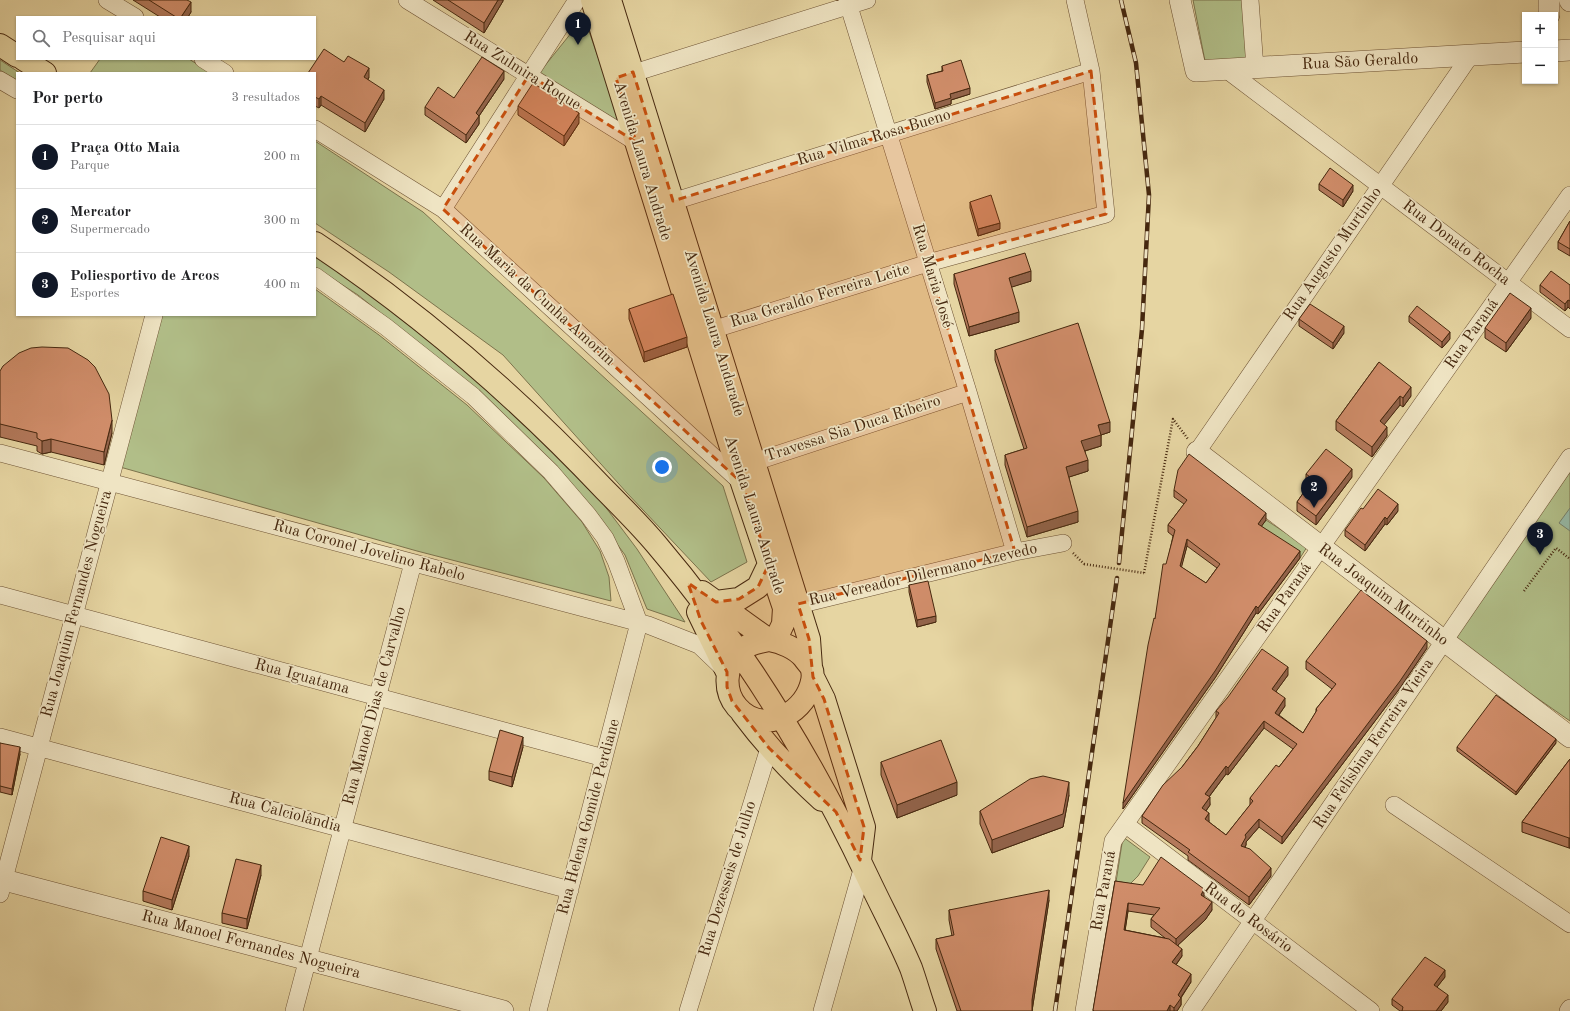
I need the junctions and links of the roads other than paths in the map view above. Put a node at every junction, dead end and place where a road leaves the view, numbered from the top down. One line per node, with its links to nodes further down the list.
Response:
1 (407, 0): 27 (street, Rua Zulmira Roque)
2 (577, 0): 27 (street)
3 (592, 0): 28 (main road, Avenida Laura Andrade)
4 (610, 0): 28 (main road, Avenida Laura Andarade)
5 (867, 0): 10 (street)
6 (1075, 0): 24 (street)
7 (1180, 0): 23 (street, Rua São Geraldo)
8 (1250, 0): 22 (street)
9 (1548, 0): 12 (street)
10 (848, 3): 28 (street); 32 (street, Rua Maria José)
11 (117, 6): 13 (street)
12 (1549, 12)
13 (134, 16)
14 (0, 45): 18 (main road)
15 (1570, 50): 16 (street)
16 (1558, 51)
17 (1522, 52): 19 (street, Rua São Geraldo)
18 (16, 55)
19 (1470, 56): 22 (street, Rua São Geraldo); 34 (street, Rua Augusto Murtinho)
20 (25, 60): 25 (main road)
21 (205, 60): 26 (street)
22 (1255, 68): 23 (street, Rua São Geraldo)
23 (1227, 70): 34 (street, Rua Donato Rocha)
24 (1091, 71): 32 (street, Rua Vilma Rosa Bueno); 39 (street, Rua Geraldo Ferreira Leite)
25 (43, 72)
26 (223, 72)
27 (529, 75): 33 (street, Rua Zulmira Roque); 37 (street)
28 (625, 75): 33 (main road, Avenida Laura Andrade); 36 (main road, Avenida Laura Andarade)
29 (0, 80): 30 (street)
30 (16, 89)
31 (316, 130): 37 (street, Rua Maria da Cunha Amorim)
32 (888, 134): 36 (street, Rua Vilma Rosa Bueno); 39 (street, Rua Maria José)
33 (636, 142): 36 (main road, Avenida Laura Andrade)
34 (1380, 186): 41 (street, Rua Donato Rocha); 47 (street, Rua Augusto Murtinho)
35 (1570, 195): 41 (street, Rua Paraná)
36 (665, 204): 44 (main road, Avenida Laura Andarade)
37 (443, 209): 49 (street, Rua Maria da Cunha Amorim)
38 (316, 244): 56 (main road)
39 (928, 263): 44 (street, Rua Geraldo Ferreira Leite); 45 (street, Rua Maria José)
40 (316, 277): 61 (street)
41 (1508, 282): 43 (street, Rua Donato Rocha); 52 (street, Rua Paraná)
42 (154, 316): 50 (street, Rua Joaquim Fernandes Nogueira)
43 (1570, 329)
44 (704, 332): 49 (main road, Avenida Laura Andarade)
45 (968, 392): 49 (street, Travessa Sia Duca Ribeiro); 53 (street, Rua Maria José)
46 (0, 452): 50 (street, Rua Coronel Jovelino Rabelo)
47 (1197, 452): 52 (street, Rua Joaquim Murtinho)
48 (1570, 457): 63 (street, Rua Felisbina Ferreira Vieira)
49 (745, 471): 55 (main road, Avenida Laura Andrade); 59 (main road, Avenida Laura Andarade)
50 (110, 482): 54 (street, Rua Coronel Jovelino Rabelo); 60 (street, Rua Joaquim Fernandes Nogueira)
51 (1063, 543): 53 (street, Rua Vereador Dilermano Azevedo)
52 (1321, 547): 63 (street, Rua Joaquim Murtinho); 77 (street, Rua Paraná)
53 (1015, 552): 59 (street, Rua Vereador Dilermano Azevedo)
54 (413, 563): 61 (street, Rua Coronel Jovelino Rabelo); 67 (street, Rua Manoel Dias de Carvalho)
55 (769, 564): 58 (main road); 59 (main road, Avenida Laura Andrade)
56 (688, 583): 58 (main road); 64 (main road); 65 (main road)
57 (0, 595): 60 (street, Rua Iguatama)
58 (716, 602): 62 (main road)
59 (791, 606): 62 (main road, Avenida Laura Andrade); 66 (main road, Avenida Laura Andarade)
60 (74, 615): 67 (street, Rua Iguatama); 72 (street, Rua Joaquim Fernandes Nogueira)
61 (639, 623): 65 (street, Rua Coronel Jovelino Rabelo); 74 (street, Rua Helena Gomide Perdiane)
62 (772, 640): 64 (main road); 66 (main road)
63 (1444, 641): 71 (street, Rua Joaquim Murtinho); 82 (street, Rua Felisbina Ferreira Vieira)
64 (739, 652): 65 (main road); 69 (main road)
65 (727, 672): 68 (main road)
66 (812, 672): 69 (main road); 79 (main road)
67 (378, 697): 74 (street, Rua Iguatama); 78 (street, Rua Manoel Dias de Carvalho)
68 (742, 713): 69 (main road); 73 (main road)
69 (781, 719): 76 (main road)
70 (0, 737): 72 (street, Rua Calciolândia)
71 (1570, 737)
72 (39, 747): 78 (street, Rua Calciolândia); 80 (street, Rua Joaquim Fernandes Nogueira)
73 (769, 748): 76 (main road); 89 (street, Rua Dezesseis de Julho)
74 (604, 758): 81 (street, Rua Helena Gomide Perdiane)
75 (1394, 805): 83 (street)
76 (836, 812): 79 (main road)
77 (1125, 824): 82 (street, Rua do Rosário); 92 (street, Rua Paraná)
78 (343, 829): 81 (street, Rua Calciolândia); 84 (street, Rua Manoel Dias de Carvalho)
79 (861, 863): 90 (street); 91 (main road)
80 (1, 884): 84 (street, Rua Manoel Fernandes Nogueira)
81 (570, 890): 88 (street, Rua Helena Gomide Perdiane)
82 (1253, 921): 93 (street, Rua Felisbina Ferreira Vieira); 94 (street, Rua do Rosário)
83 (1570, 924)
84 (308, 960): 86 (street, Rua Manoel Dias de Carvalho); 87 (street, Rua Manoel Fernandes Nogueira)
85 (1570, 1008): 95 (street)
86 (294, 1011)
87 (503, 1011)
88 (538, 1011)
89 (688, 1011)
90 (822, 1011)
91 (925, 1011)
92 (1084, 1011)
93 (1191, 1011)
94 (1371, 1011)
95 (1568, 1011)

